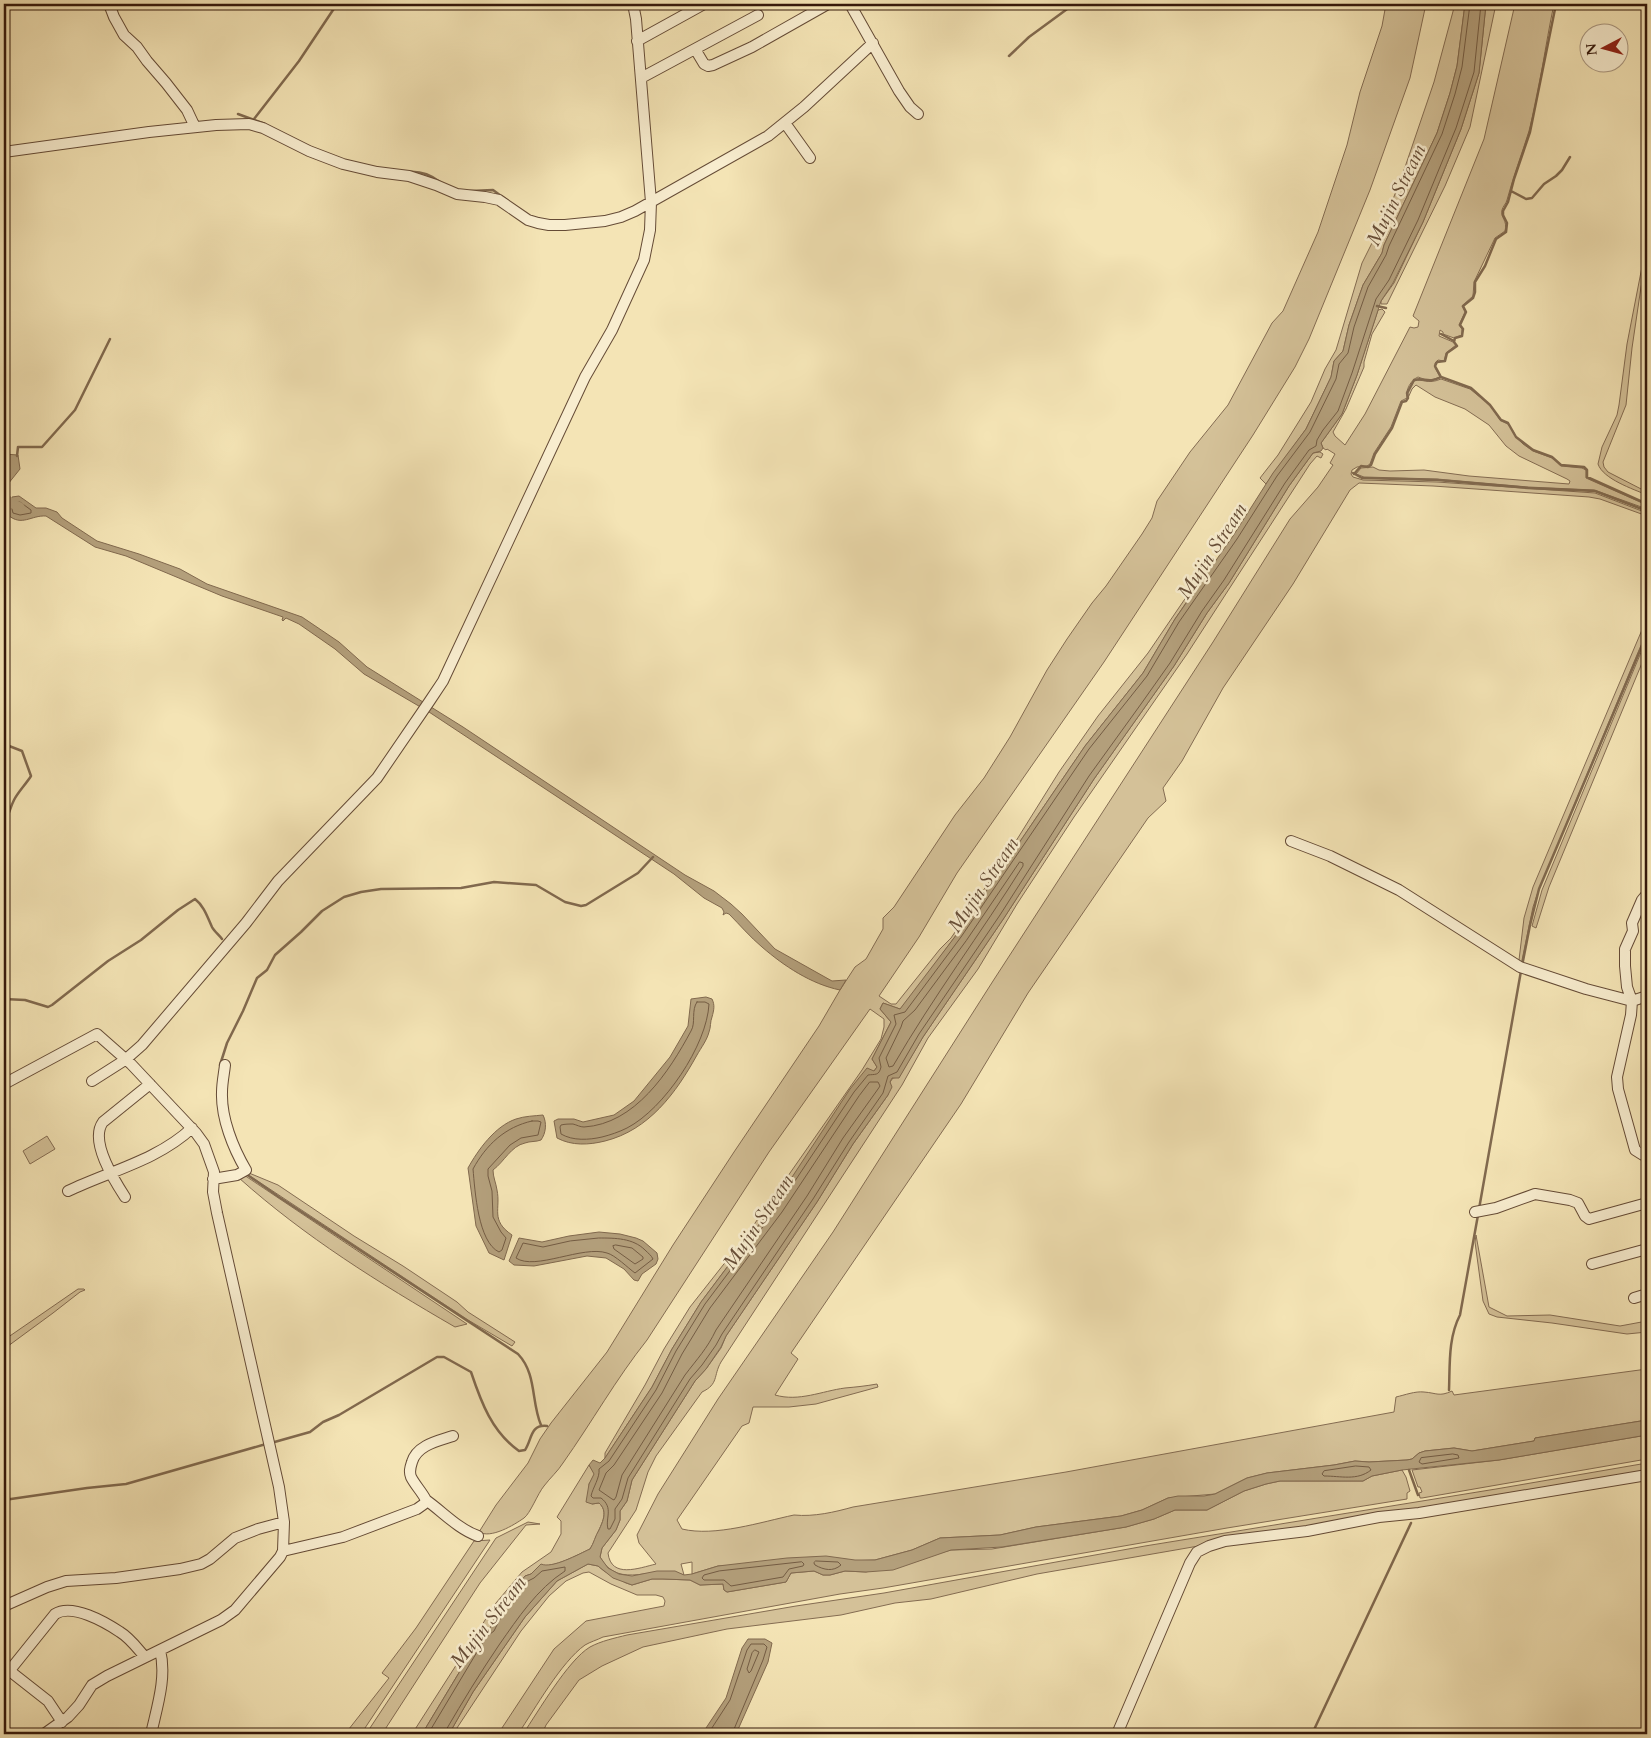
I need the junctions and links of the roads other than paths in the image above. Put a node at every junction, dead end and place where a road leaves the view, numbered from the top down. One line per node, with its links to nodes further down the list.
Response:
1 (109, 4): 13 (street)
2 (633, 4): 7 (street)
3 (704, 4): 7 (street)
4 (828, 4): 9 (street)
5 (850, 4): 8 (street)
6 (758, 15): 9 (street)
7 (638, 41): 10 (street)
8 (873, 42): 11 (street); 12 (street)
9 (695, 49): 10 (street)
10 (641, 78): 16 (street)
11 (918, 114)
12 (785, 123): 15 (street); 16 (street)
13 (195, 127): 14 (street); 16 (street)
14 (4, 152)
15 (810, 158)
16 (651, 202): 21 (street)
17 (1290, 841): 20 (street)
18 (1647, 894): 20 (street)
19 (1647, 996): 20 (street)
20 (1632, 1001): 27 (street)
21 (125, 1060): 23 (street); 24 (street); 25 (street)
22 (225, 1065): 29 (street)
23 (92, 1080)
24 (4, 1084)
25 (150, 1084): 26 (street); 28 (street)
26 (192, 1128): 28 (street); 29 (street)
27 (1647, 1154)
28 (111, 1174): 30 (street); 31 (street)
29 (213, 1179): 41 (street)
30 (68, 1191)
31 (125, 1197)
32 (1647, 1203): 33 (street)
33 (1479, 1212)
34 (1647, 1249): 35 (street)
35 (1592, 1264)
36 (1647, 1294): 37 (street)
37 (1634, 1298)
38 (453, 1436): 40 (street)
39 (1647, 1475): 51 (street)
40 (426, 1500): 42 (street); 43 (street)
41 (284, 1522): 43 (street); 44 (street)
42 (478, 1536)
43 (283, 1551): 45 (street)
44 (4, 1606)
45 (160, 1650): 46 (street); 50 (street)
46 (145, 1657): 47 (street); 48 (street)
47 (7, 1668): 48 (street)
48 (62, 1722): 49 (street)
49 (44, 1734)
50 (151, 1734)
51 (1116, 1734)

